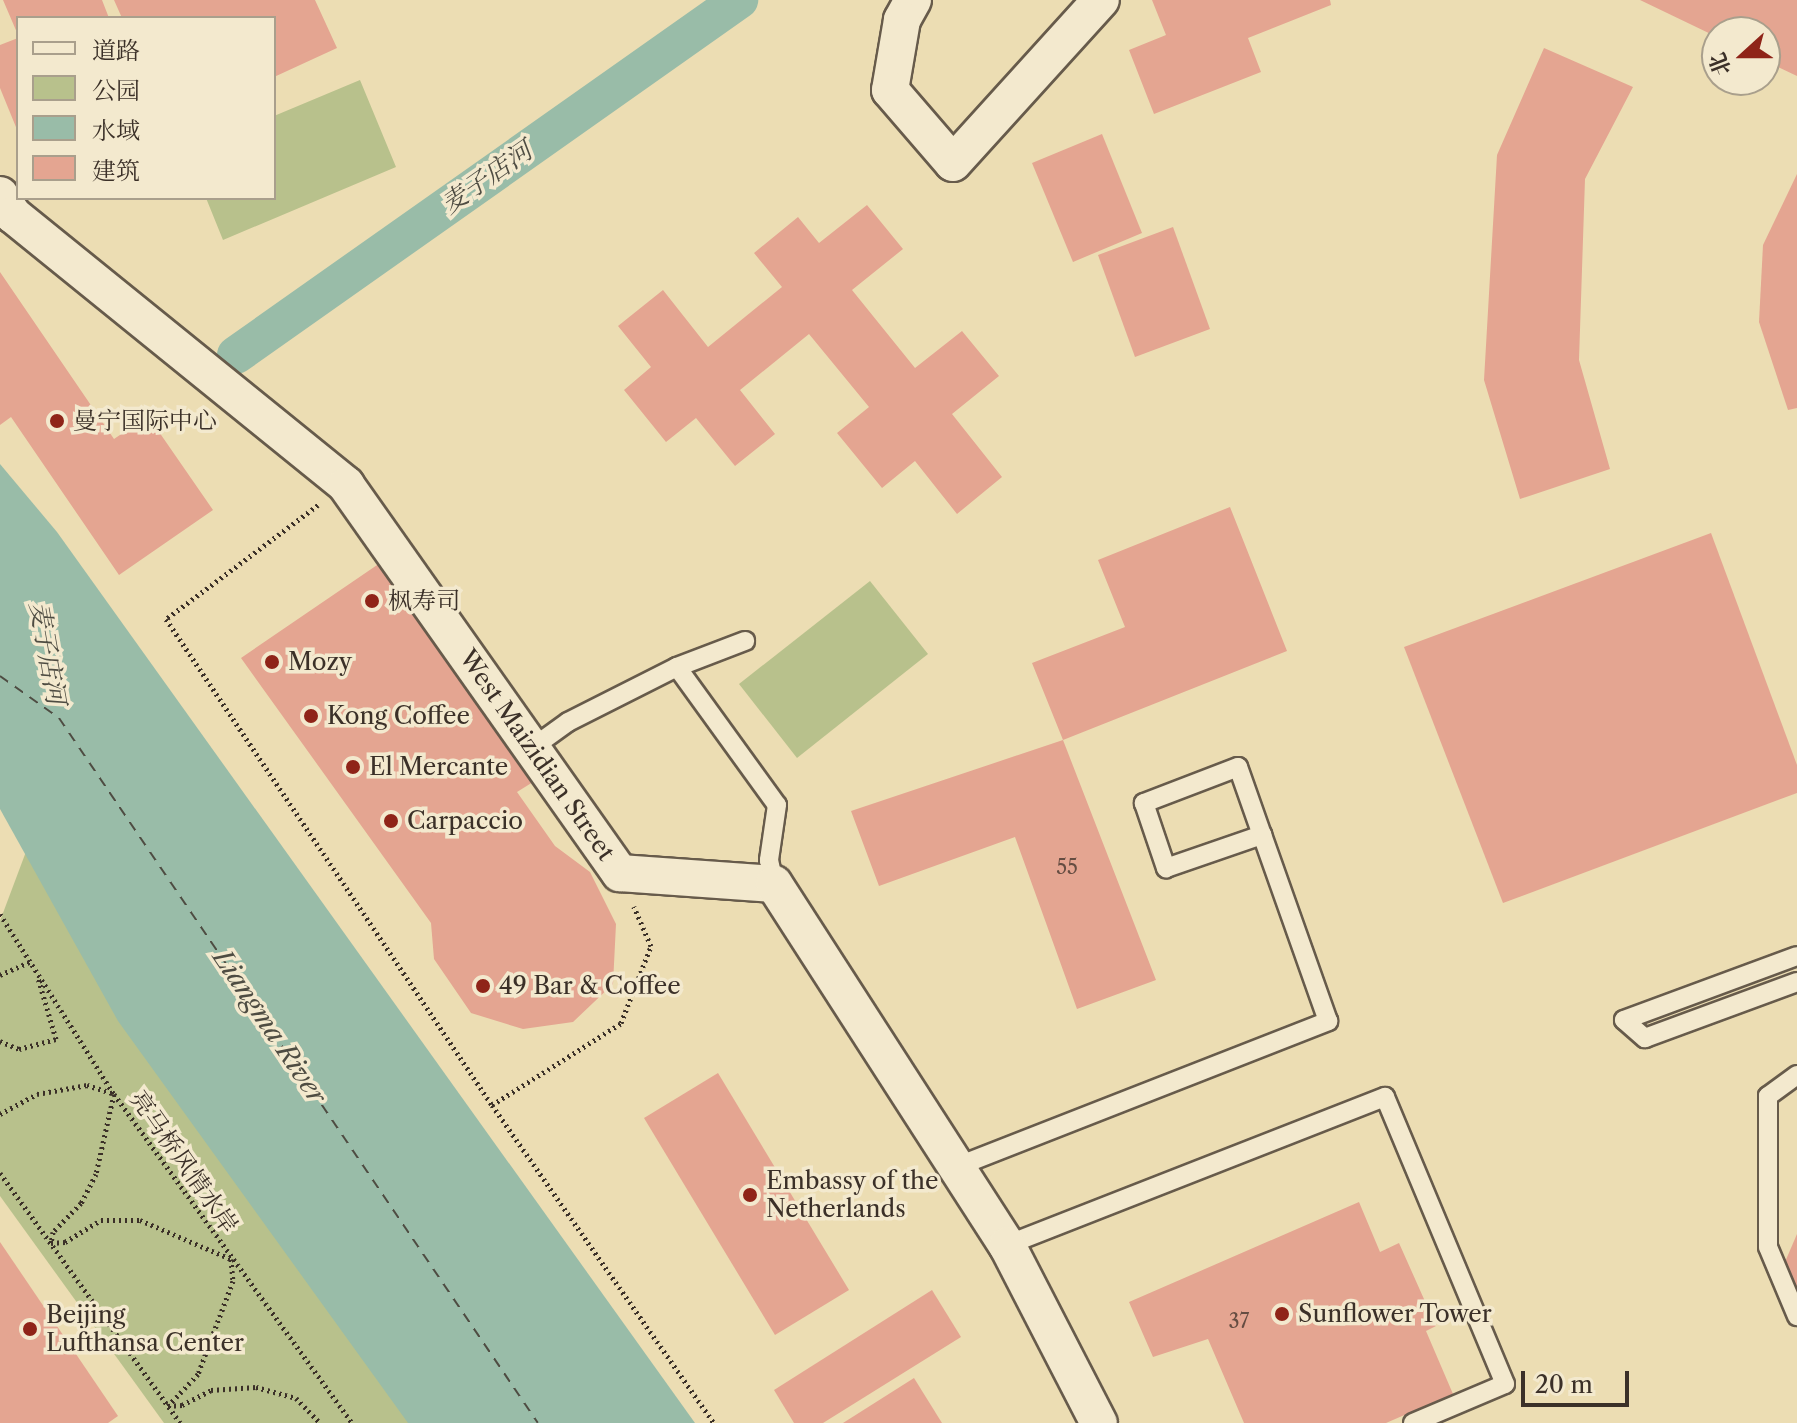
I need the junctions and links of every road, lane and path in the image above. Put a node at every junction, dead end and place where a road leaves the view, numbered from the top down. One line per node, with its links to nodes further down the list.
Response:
1 (913, 0): 2 (street)
2 (1101, 0)
3 (0, 195): 4 (street, West Maizidian Street)
4 (346, 485): 7 (street, West Maizidian Street); 19 (path)
5 (745, 641): 6 (lane)
6 (677, 667): 7 (lane); 10 (lane)
7 (532, 748): 9 (street, West Maizidian Street)
8 (1262, 835): 8 (lane); 21 (lane)
9 (620, 873): 10 (street, West Maizidian Street); 19 (path)
10 (774, 884): 21 (street)
11 (0, 914): 13 (path, 亮马桥风情水岸)
12 (1797, 956): 15 (lane)
13 (31, 961): 14 (path); 16 (path); 18 (path, 亮马桥风情水岸)
14 (0, 975)
15 (1797, 982)
16 (0, 1041)
17 (1797, 1075): 26 (lane)
18 (114, 1094): 20 (path); 23 (path); 25 (path, 亮马桥风情水岸)
19 (492, 1105): 31 (path)
20 (0, 1114)
21 (956, 1167): 24 (street)
22 (0, 1173): 23 (path)
23 (51, 1243): 25 (path); 27 (path)
24 (1007, 1245): 32 (street); 33 (lane)
25 (231, 1259): 27 (path); 30 (path, 亮马桥风情水岸)
26 (1797, 1316)
27 (168, 1406): 28 (path); 29 (path)
28 (180, 1423)
29 (320, 1423)
30 (352, 1423)
31 (714, 1423)
32 (1099, 1423)
33 (1413, 1423)

